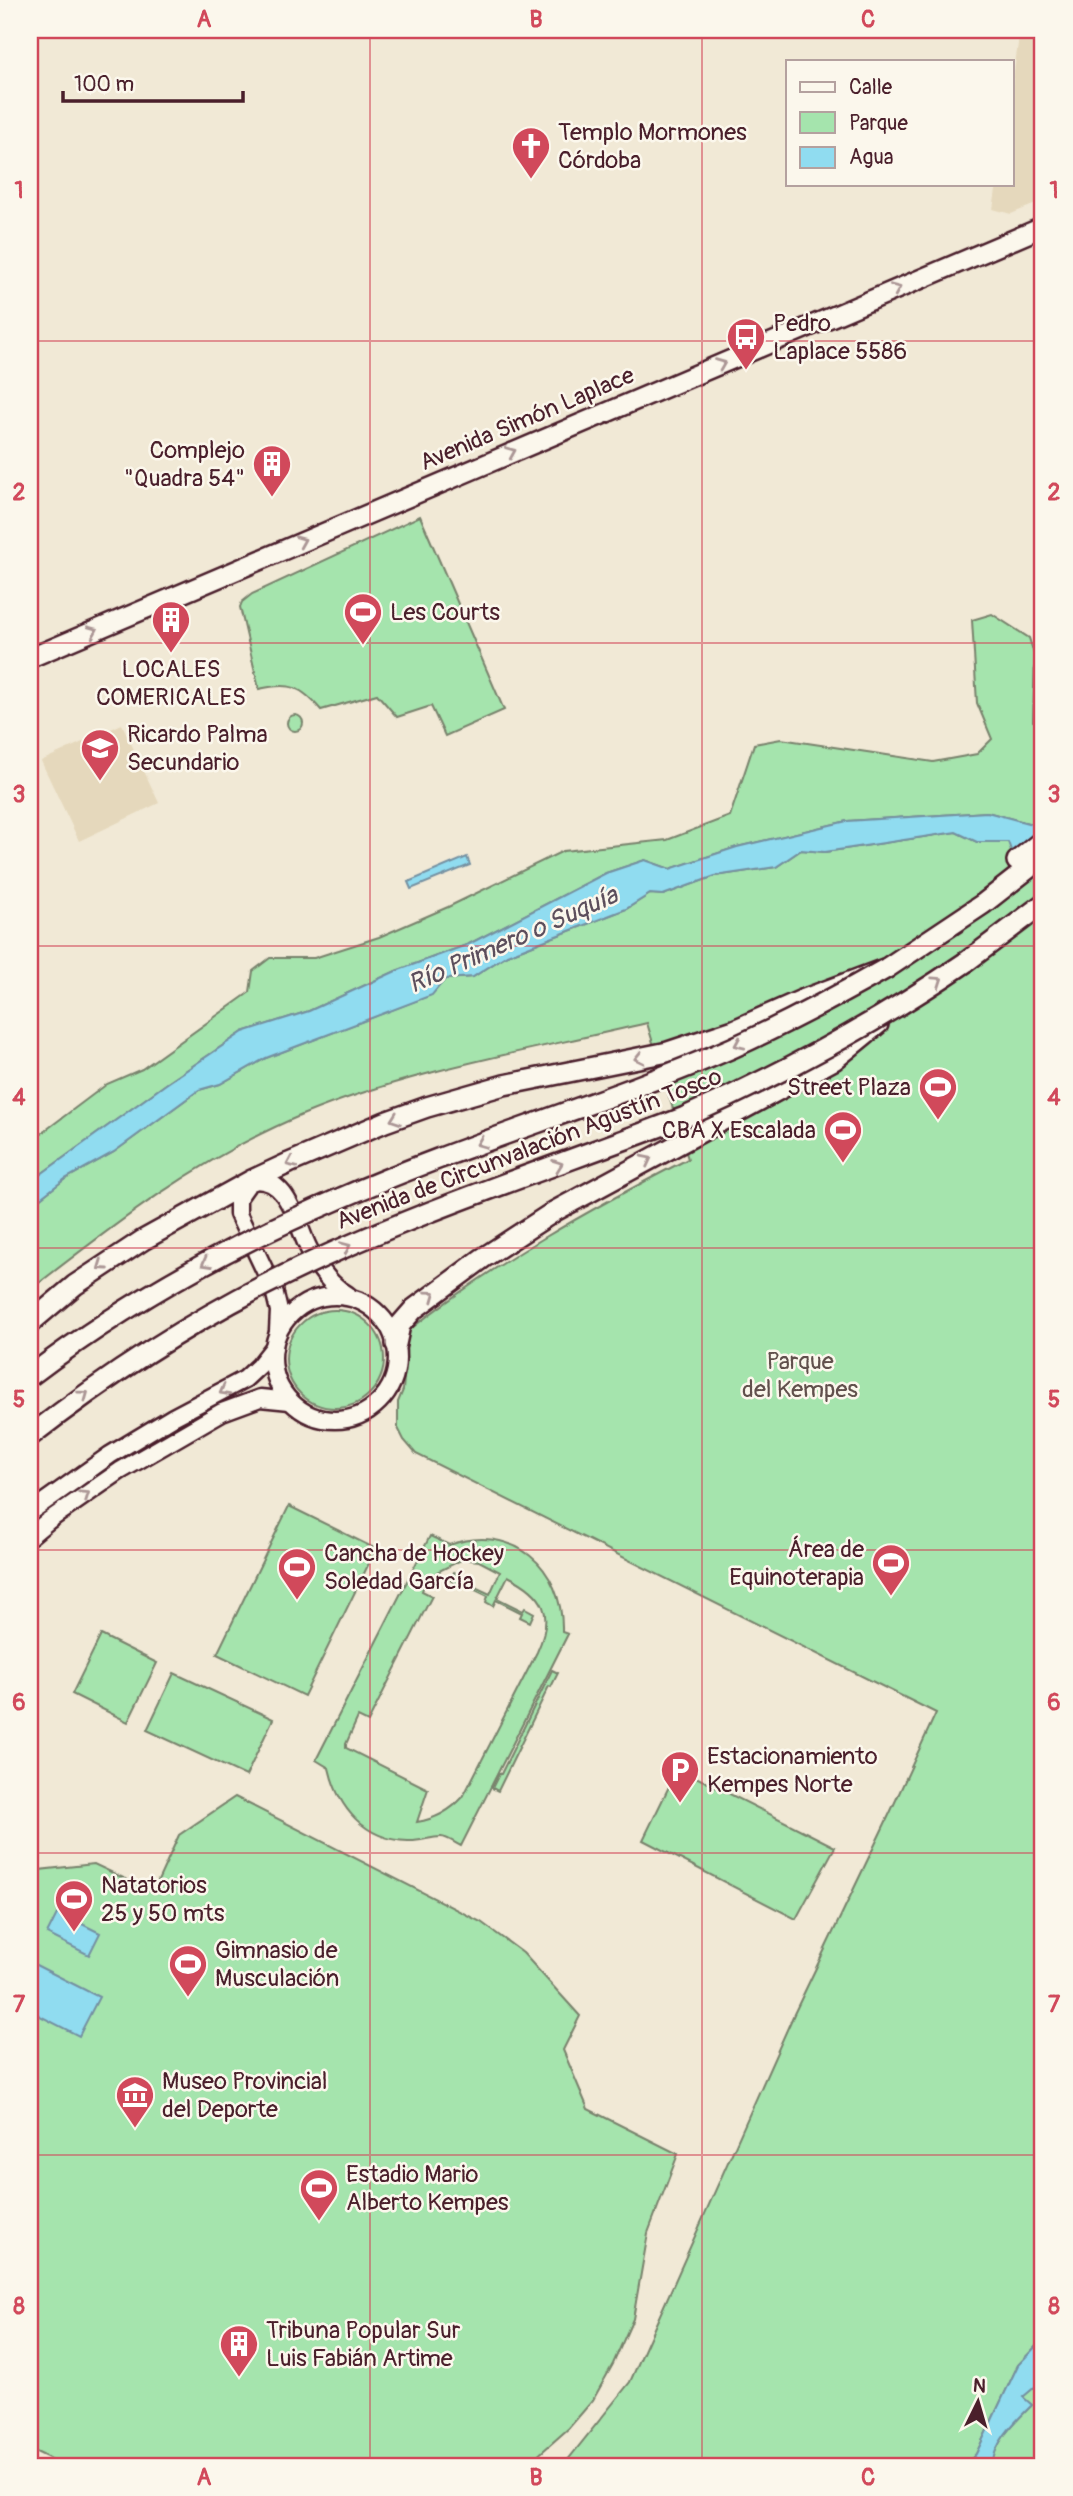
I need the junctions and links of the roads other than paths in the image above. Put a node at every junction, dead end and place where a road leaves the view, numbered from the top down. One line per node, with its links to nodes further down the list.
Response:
1 (1043, 227): 2 (main road, Avenida Simón Laplace, one-way to 1)
2 (30, 658)
3 (1043, 840): 7 (highway)
4 (1043, 857): 7 (highway, Avenida de Circunvalación Agustín Tosco)
5 (1043, 904): 8 (highway, Avenida de Circunvalación Agustín Tosco)
6 (1043, 919): 8 (highway)
7 (942, 933): 9 (highway, Avenida de Circunvalación Agustín Tosco)
8 (966, 962): 10 (highway, Avenida de Circunvalación Agustín Tosco, one-way to 8, bridge)
9 (887, 968): 11 (highway, one-way to 11, bridge); 16 (highway, Avenida de Circunvalación Agustín Tosco, one-way to 16, bridge)
10 (903, 1004): 15 (highway, one-way to 10, bridge); 18 (highway, Avenida de Circunvalación Agustín Tosco, one-way to 10, bridge)
11 (250, 1181): 12 (street); 13 (highway, one-way to 13); 14 (street)
12 (353, 1298): 14 (street); 15 (street)
13 (30, 1323)
14 (276, 1342): 17 (street); 19 (street, one-way to 19)
15 (396, 1344): 17 (street)
16 (30, 1376)
17 (290, 1401): 20 (street, one-way to 17)
18 (30, 1436)
19 (30, 1512)
20 (30, 1536)

